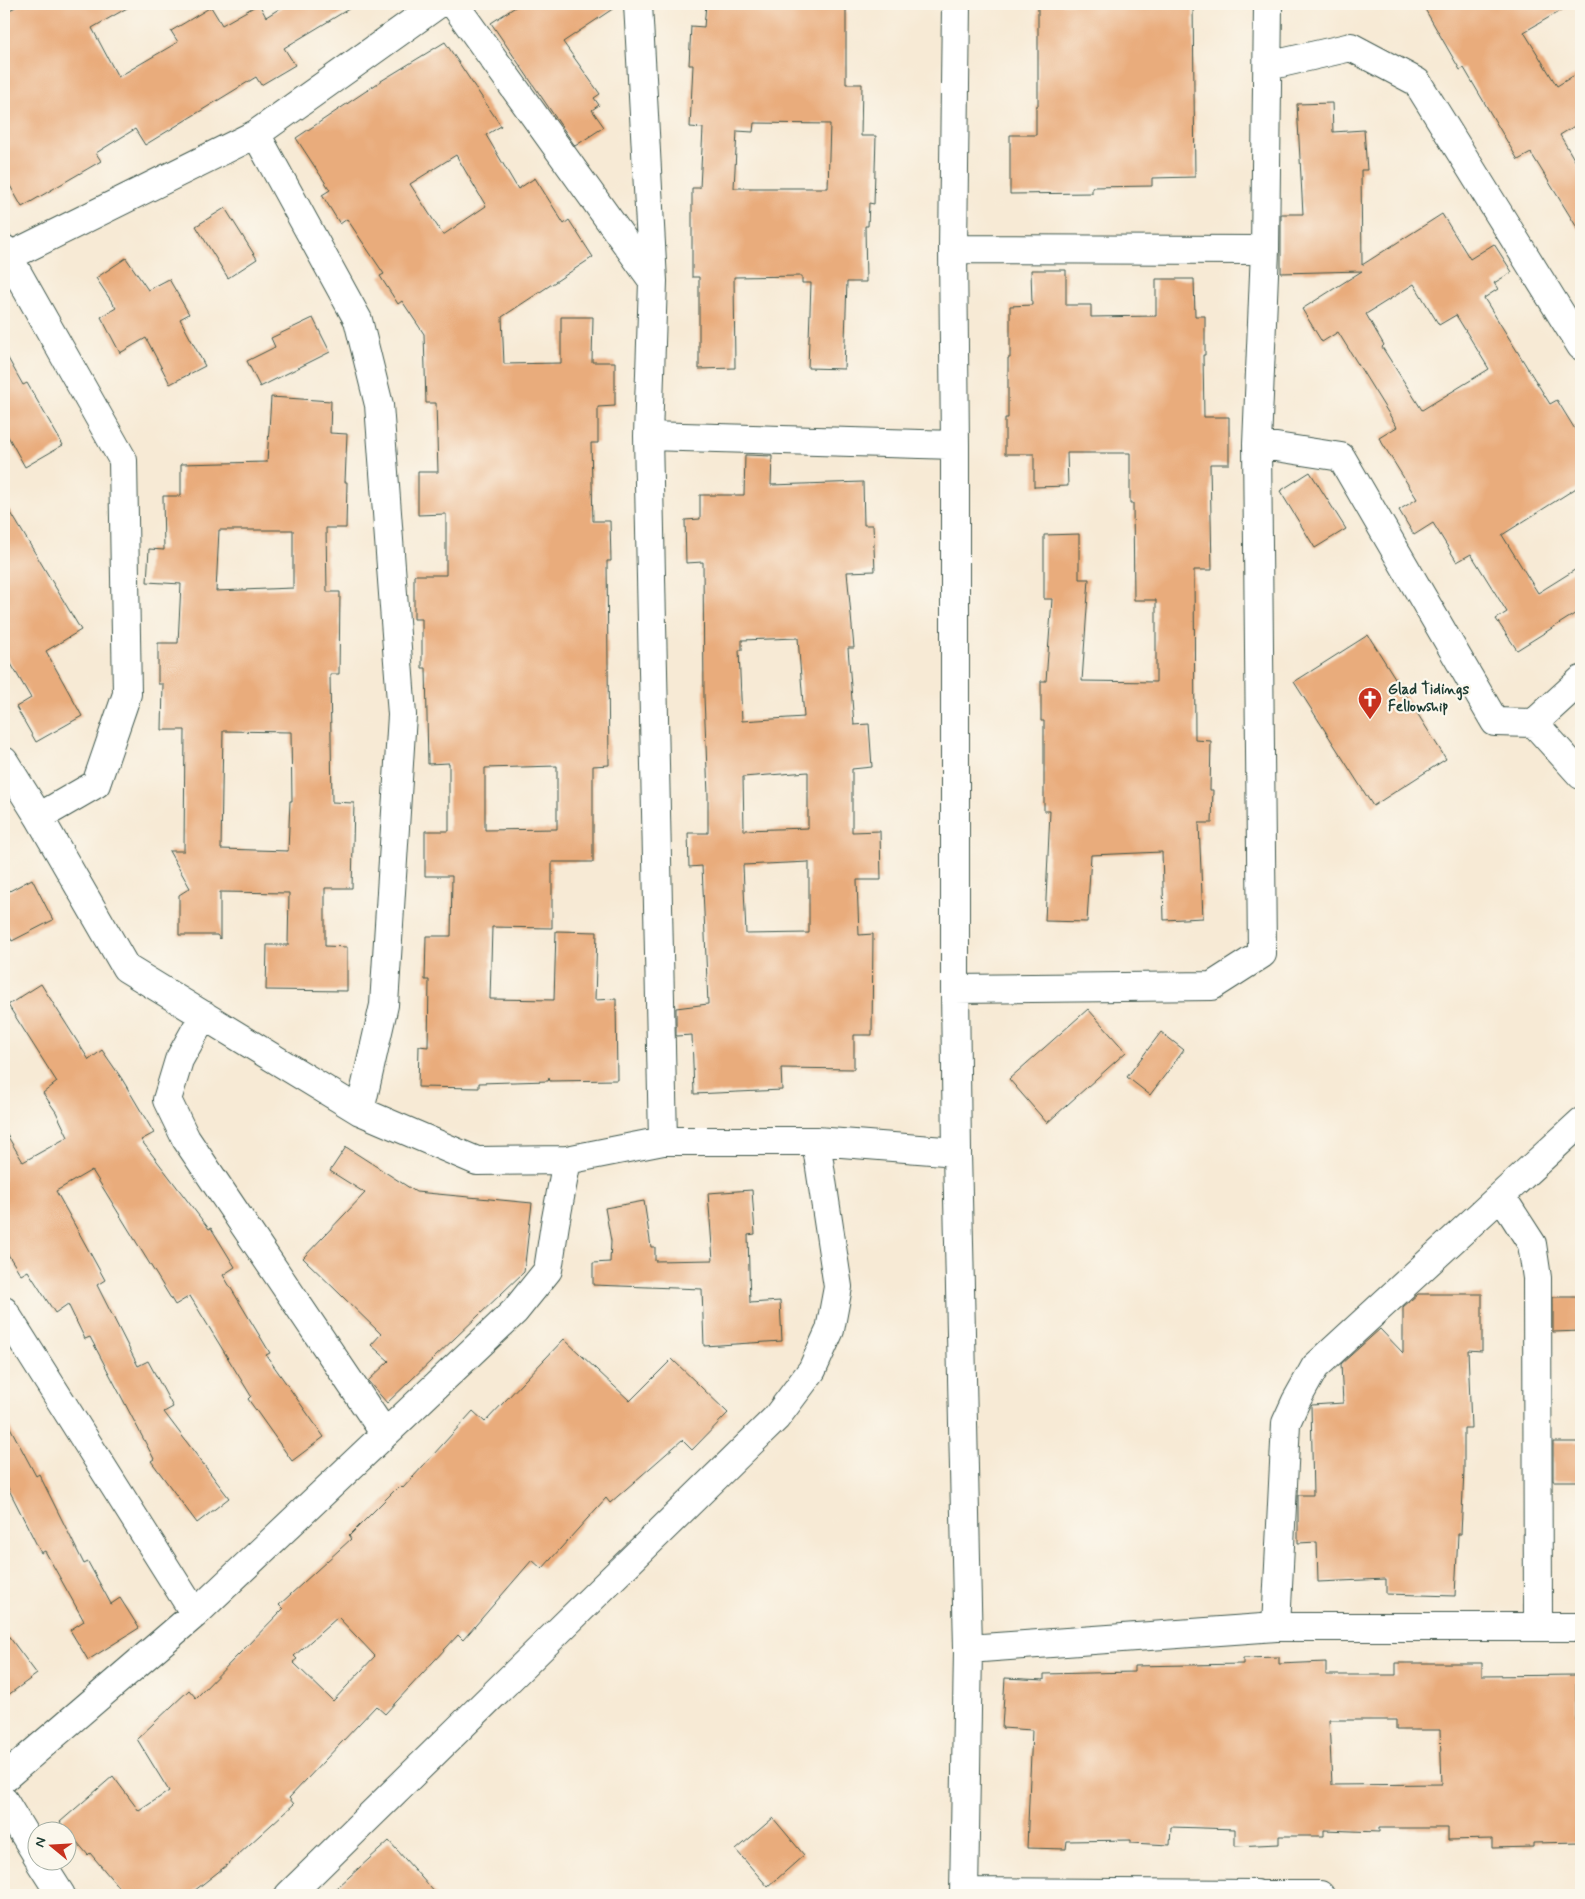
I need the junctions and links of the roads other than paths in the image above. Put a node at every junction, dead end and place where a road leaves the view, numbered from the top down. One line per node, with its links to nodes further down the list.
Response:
1 (438, 4): 7 (street)
2 (454, 4): 11 (street)
3 (638, 4): 11 (street)
4 (956, 4): 8 (street)
5 (1268, 4): 6 (street)
6 (1268, 66): 9 (street); 12 (street)
7 (256, 134): 10 (street); 23 (street)
8 (953, 249): 9 (street); 15 (street)
9 (1265, 250): 14 (street)
10 (6, 253): 20 (street)
11 (652, 281): 13 (street)
12 (1581, 346)
13 (648, 436): 15 (street); 25 (street)
14 (1257, 444): 17 (street); 21 (street)
15 (955, 445): 21 (street)
16 (1581, 680): 17 (street)
17 (1534, 723): 19 (street)
18 (4, 761): 20 (street)
19 (1581, 775)
20 (39, 817): 22 (street)
21 (955, 989): 27 (street)
22 (204, 1016): 23 (street); 31 (street)
23 (360, 1112): 28 (street)
24 (1581, 1122): 29 (street)
25 (663, 1141): 26 (street); 28 (street)
26 (816, 1141): 27 (street); 43 (street)
27 (957, 1152): 36 (street)
28 (567, 1160): 31 (street)
29 (1501, 1196): 33 (street); 35 (street)
30 (4, 1311): 32 (street)
31 (385, 1434): 32 (street)
32 (195, 1614): 37 (street)
33 (1538, 1626): 34 (street); 35 (street)
34 (1581, 1626)
35 (1276, 1627): 36 (street)
36 (968, 1649): 41 (street)
37 (4, 1778)
38 (4, 1801): 39 (street)
39 (28, 1841)
40 (46, 1872): 42 (street)
41 (964, 1894): 44 (street)
42 (61, 1895)
43 (289, 1895)
44 (1256, 1895): 45 (street)
45 (1320, 1895)

